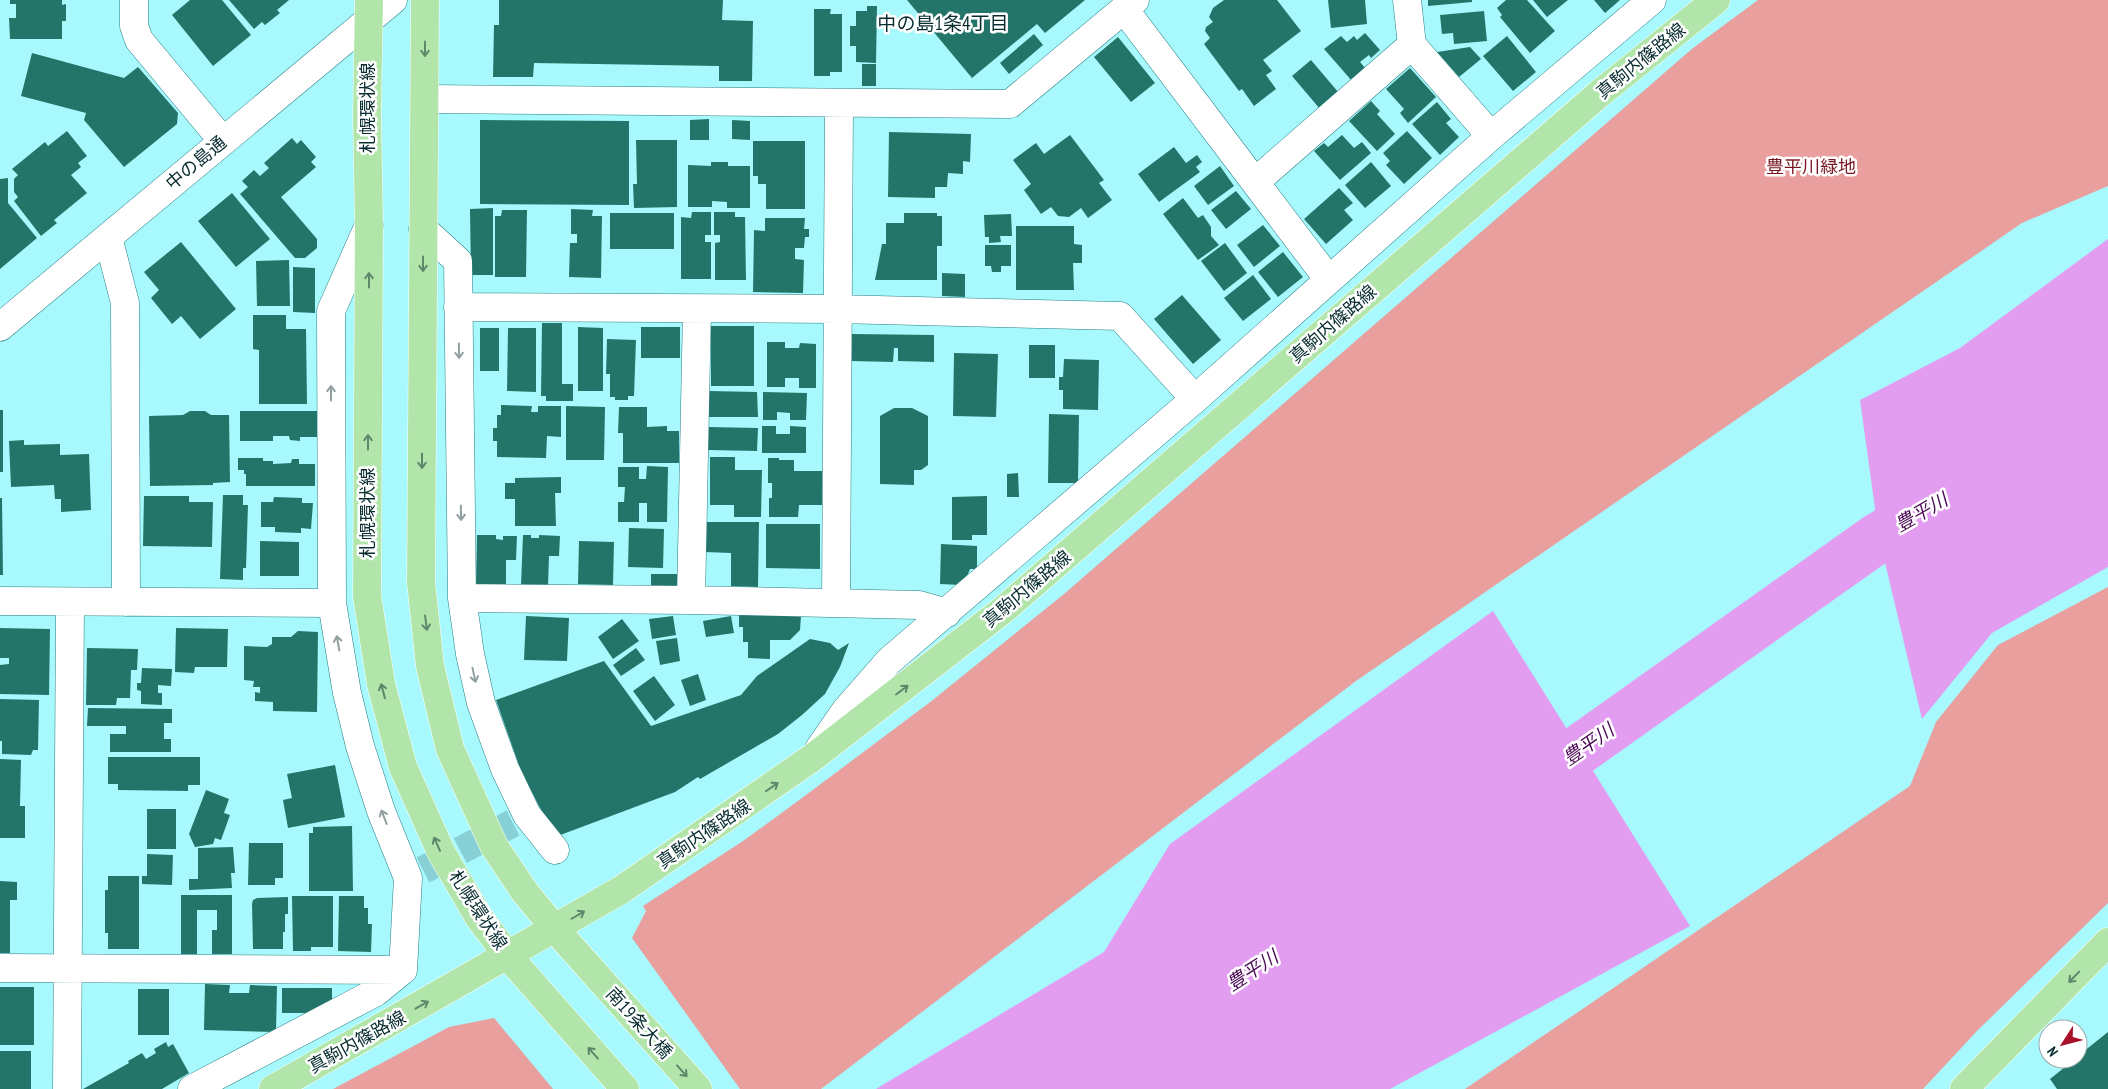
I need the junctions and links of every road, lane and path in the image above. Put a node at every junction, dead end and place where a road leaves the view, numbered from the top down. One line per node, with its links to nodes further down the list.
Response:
1 (134, 0): 13 (street)
2 (393, 0): 8 (street, 中の島通)
3 (425, 0): 10 (main road, one-way to 10)
4 (1408, 0): 9 (street)
5 (1652, 0): 12 (street)
6 (1716, 0): 32 (main road, 真駒内篠路線, one-way to 6)
7 (1130, 5): 11 (street); 14 (street)
8 (369, 10): 13 (street, 中の島通); 15 (main road, 札幌環状線)
9 (1412, 45): 12 (street); 14 (street)
10 (425, 99): 11 (street); 16 (main road)
11 (839, 104): 21 (street)
12 (1491, 136): 18 (street)
13 (223, 141): 17 (street, 中の島通)
14 (1255, 182): 18 (street)
15 (369, 224): 29 (street, one-way to 15); 36 (main road, 札幌環状線, one-way to 15)
16 (423, 229): 19 (street); 34 (main road, one-way to 34)
17 (108, 237): 22 (street, 中の島通); 28 (street)
18 (1329, 280): 23 (street)
19 (458, 307): 20 (street); 24 (street, one-way to 24)
20 (697, 309): 21 (street); 25 (street)
21 (837, 309): 23 (street); 30 (street)
22 (0, 327)
23 (1195, 399): 31 (street)
24 (462, 598): 25 (street); 33 (street, one-way to 33)
25 (691, 600): 30 (street)
26 (0, 601): 27 (street)
27 (70, 602): 28 (street); 38 (street)
28 (126, 602): 29 (street)
29 (332, 603): 39 (street, one-way to 29)
30 (836, 603): 31 (street)
31 (947, 613): 32 (street)
32 (812, 758): 34 (main road, 真駒内篠路線, one-way to 32)
33 (555, 850)
34 (555, 929): 36 (main road, 真駒内篠路線); 44 (main road, 南19条大橋, one-way to 44)
35 (2108, 942): 45 (main road, one-way to 45)
36 (508, 956): 42 (main road, 真駒内篠路線, one-way to 36); 43 (main road, 札幌環状線, one-way to 36)
37 (0, 968): 38 (street)
38 (68, 968): 39 (street); 40 (street)
39 (403, 970): 41 (street)
40 (67, 1089)
41 (192, 1089)
42 (273, 1089)
43 (625, 1089)
44 (698, 1089)
45 (1964, 1089)

